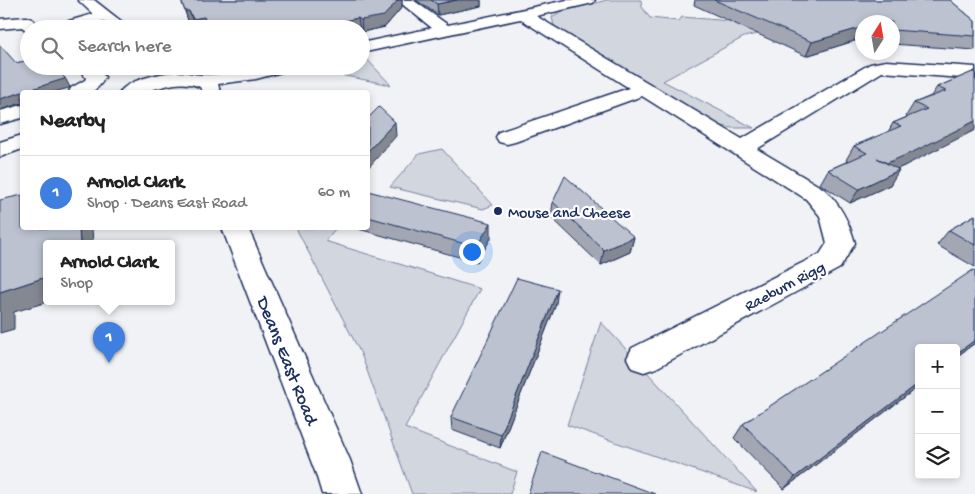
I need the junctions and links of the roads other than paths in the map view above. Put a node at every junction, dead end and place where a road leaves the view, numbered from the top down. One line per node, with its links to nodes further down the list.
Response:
1 (85, 0): 4 (street)
2 (404, 0): 10 (street)
3 (588, 0): 5 (street)
4 (106, 15): 6 (street); 7 (street)
5 (524, 15): 10 (street); 18 (street, Raeburn Rigg)
6 (89, 20)
7 (112, 20)
8 (20, 22): 9 (street)
9 (0, 24)
10 (446, 31): 11 (street)
11 (370, 46)
12 (975, 73): 25 (street)
13 (94, 75): 19 (street)
14 (140, 75): 20 (street)
15 (183, 75): 17 (street)
16 (248, 75): 17 (street)
17 (203, 86): 20 (street)
18 (644, 89): 23 (street); 25 (street, Raeburn Rigg)
19 (82, 90)
20 (133, 90)
21 (20, 111): 22 (street)
22 (0, 118)
23 (507, 137)
24 (20, 143): 26 (street)
25 (741, 149): 28 (street, Raeburn Rigg)
26 (0, 150)
27 (236, 230): 29 (street, Deans East Road)
28 (644, 358)
29 (342, 494)

